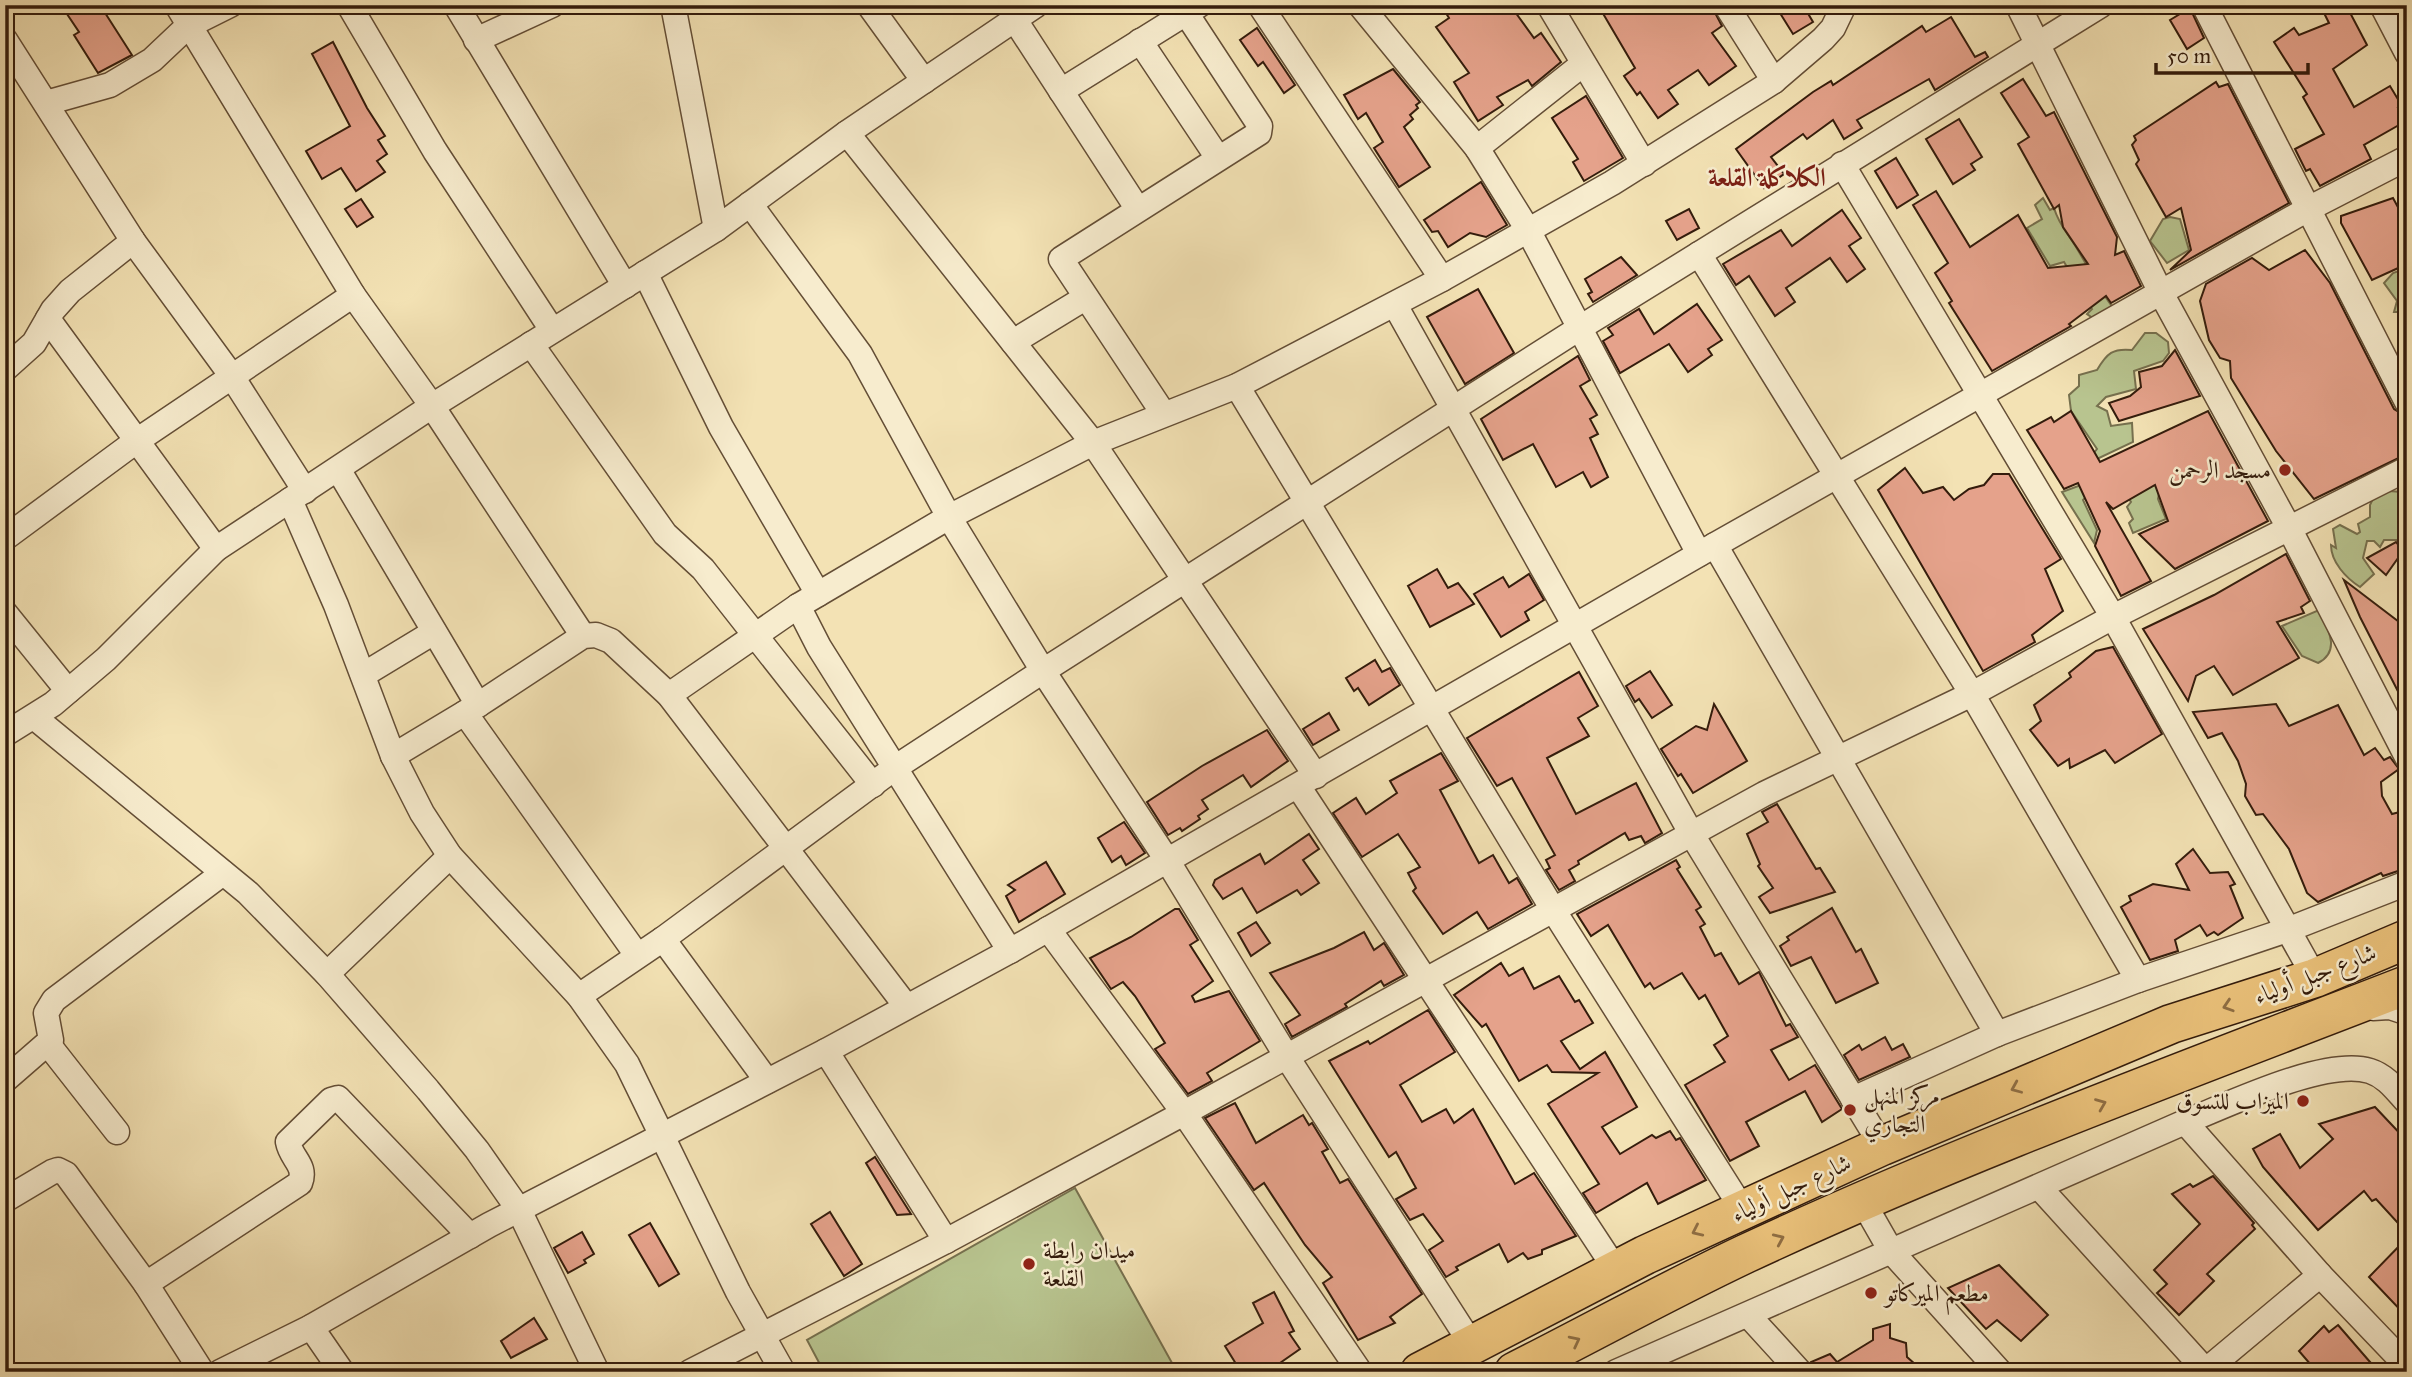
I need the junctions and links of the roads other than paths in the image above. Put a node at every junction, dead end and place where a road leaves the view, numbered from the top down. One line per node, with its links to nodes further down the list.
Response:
1 (230, 5): 18 (street)
2 (349, 5): 50 (street)
3 (456, 5): 20 (street)
4 (552, 5): 20 (street)
5 (673, 5): 38 (street)
6 (869, 5): 25 (street)
7 (1260, 5): 42 (street)
8 (1360, 5): 30 (street)
9 (1549, 5): 24 (street)
10 (1726, 5): 26 (street)
11 (2018, 5): 22 (street)
12 (2101, 5): 22 (street)
13 (2204, 5): 37 (street)
14 (2382, 5): 23 (street)
15 (1192, 9): 21 (street); 31 (street)
16 (1840, 9): 26 (street)
17 (1026, 10): 25 (street); 27 (street)
18 (182, 16): 28 (street); 45 (street)
19 (5, 40): 28 (street)
20 (475, 40): 43 (street)
21 (1140, 41): 27 (street); 31 (street)
22 (2038, 45): 34 (street); 44 (street)
23 (2407, 53)
24 (1584, 64): 30 (street); 33 (street)
25 (924, 81): 29 (street)
26 (1774, 81): 33 (street)
27 (1061, 91): 36 (street)
28 (46, 103): 40 (street)
29 (847, 133): 35 (street); 51 (street)
30 (1477, 148): 39 (street)
31 (1218, 158): 36 (street)
32 (2407, 158): 37 (street)
33 (1644, 164): 39 (street)
34 (1842, 164): 41 (street); 55 (street)
35 (750, 204): 38 (street); 67 (street)
36 (1137, 208): 46 (street)
37 (2308, 209): 44 (street); 56 (street)
38 (716, 229): 43 (street)
39 (1528, 230): 42 (street); 49 (street)
40 (133, 241): 48 (street); 53 (street)
41 (1699, 254): 49 (street); 64 (street)
42 (1442, 279): 47 (street)
43 (635, 280): 50 (street); 73 (street)
44 (2161, 293): 55 (street); 68 (street)
45 (352, 295): 53 (street); 57 (street)
46 (1085, 298): 51 (street); 59 (street)
47 (1395, 305): 54 (street); 58 (street)
48 (48, 319): 52 (street); 60 (street)
49 (1578, 329): 58 (street); 71 (street)
50 (542, 337): 57 (street); 79 (street)
51 (1013, 342): 61 (street)
52 (5, 369)
53 (232, 375): 60 (street); 65 (street)
54 (1237, 386): 59 (street); 66 (street)
55 (1982, 395): 64 (street); 75 (street)
56 (2407, 402)
57 (432, 406): 62 (street); 78 (street)
58 (1454, 408): 66 (street); 76 (street)
59 (1163, 413): 61 (street)
60 (135, 442): 69 (street); 70 (street)
61 (1093, 443): 67 (street); 72 (street)
62 (338, 469): 65 (street); 77 (street)
63 (2407, 469): 68 (street)
64 (1839, 476): 71 (street); 83 (street)
65 (297, 495): 70 (street); 81 (street)
66 (1306, 501): 72 (street); 85 (street)
67 (949, 517): 73 (street); 80 (street)
68 (2289, 528): 75 (street); 90 (street)
69 (5, 538)
70 (216, 549): 82 (street)
71 (1707, 549): 76 (street); 91 (street)
72 (1184, 580): 80 (street); 93 (street)
73 (808, 600): 79 (street); 92 (street)
74 (5, 613): 82 (street)
75 (2113, 617): 83 (street); 103 (street)
76 (1576, 627): 85 (street); 95 (street)
77 (434, 632): 81 (street); 86 (street)
78 (583, 636): 84 (street); 86 (street)
79 (754, 636): 84 (street); 94 (street)
80 (1043, 671): 92 (street); 98 (street)
81 (363, 675): 89 (street)
82 (68, 691): 87 (street)
83 (1972, 694): 91 (street); 110 (street)
84 (669, 695): 96 (street)
85 (1432, 708): 93 (street); 101 (street)
86 (471, 709): 89 (street); 107 (street)
87 (34, 717): 88 (street); 99 (street)
88 (5, 734)
89 (393, 756): 97 (street)
90 (2407, 757)
91 (1836, 759): 95 (street); 117 (street)
92 (896, 767): 94 (street); 106 (street)
93 (1307, 781): 98 (street); 111 (street)
94 (873, 785): 96 (street)
95 (1691, 833): 101 (street); 123 (street)
96 (786, 848): 104 (street); 114 (street)
97 (450, 856): 108 (street); 113 (street)
98 (1167, 860): 102 (street); 120 (street)
99 (223, 873): 108 (street); 118 (street)
100 (2407, 883): 103 (street)
101 (1552, 908): 111 (street); 134 (street)
102 (1048, 929): 106 (street); 125 (street)
103 (2287, 930): 109 (street); 110 (street)
104 (663, 939): 107 (street); 122 (street)
105 (2407, 939): 109 (main road, شارع جبل أولياء)
106 (1010, 951): 114 (street)
107 (637, 955): 113 (street)
108 (327, 974): 133 (street)
109 (2315, 978): 129 (main road, شارع جبل أولياء, one-way to 129)
110 (2138, 980): 117 (street)
111 (1426, 982): 120 (street); 138 (street)
112 (2407, 985): 115 (main road, شارع جبل أولياء)
113 (579, 996): 128 (street)
114 (906, 1006): 119 (street)
115 (2320, 1018): 116 (lane); 132 (main road, شارع جبل أولياء, one-way to 115)
116 (2407, 1019)
117 (1997, 1034): 123 (street)
118 (48, 1044): 121 (street); 127 (street)
119 (826, 1051): 122 (street); 136 (street)
120 (1287, 1057): 125 (street); 144 (street)
121 (5, 1080)
122 (767, 1081): 128 (street)
123 (1853, 1099): 129 (street)
124 (2407, 1102): 126 (street)
125 (1184, 1113): 136 (street); 153 (street)
126 (2185, 1122): 130 (street); 139 (street)
127 (117, 1132)
128 (664, 1134): 133 (street); 143 (street)
129 (1882, 1146): 134 (main road, شارع جبل أولياء)
130 (2040, 1188): 137 (street); 146 (street)
131 (5, 1200): 140 (street)
132 (1863, 1202): 137 (street); 155 (main road, شارع جبل أولياء, one-way to 132)
133 (519, 1210): 135 (street); 150 (street)
134 (1744, 1210): 138 (main road, شارع جبل أولياء, one-way to 138)
135 (470, 1236): 140 (street); 142 (street)
136 (946, 1241): 143 (street)
137 (1891, 1251): 141 (street); 158 (street)
138 (1616, 1270): 144 (main road, شارع جبل أولياء)
139 (2319, 1275): 145 (street); 146 (street)
140 (146, 1284): 147 (street)
141 (1748, 1315): 156 (street); 157 (street)
142 (311, 1327): 148 (street); 149 (street)
143 (763, 1337): 151 (street); 152 (street)
144 (1472, 1345): 154 (main road, شارع جبل أولياء)
145 (2407, 1366)
146 (2206, 1371)
147 (202, 1372)
148 (220, 1372)
149 (342, 1372)
150 (597, 1372)
151 (690, 1372)
152 (783, 1372)
153 (1360, 1372)
154 (1420, 1372)
155 (1514, 1372)
156 (1616, 1372)
157 (1800, 1372)
158 (2000, 1372)

